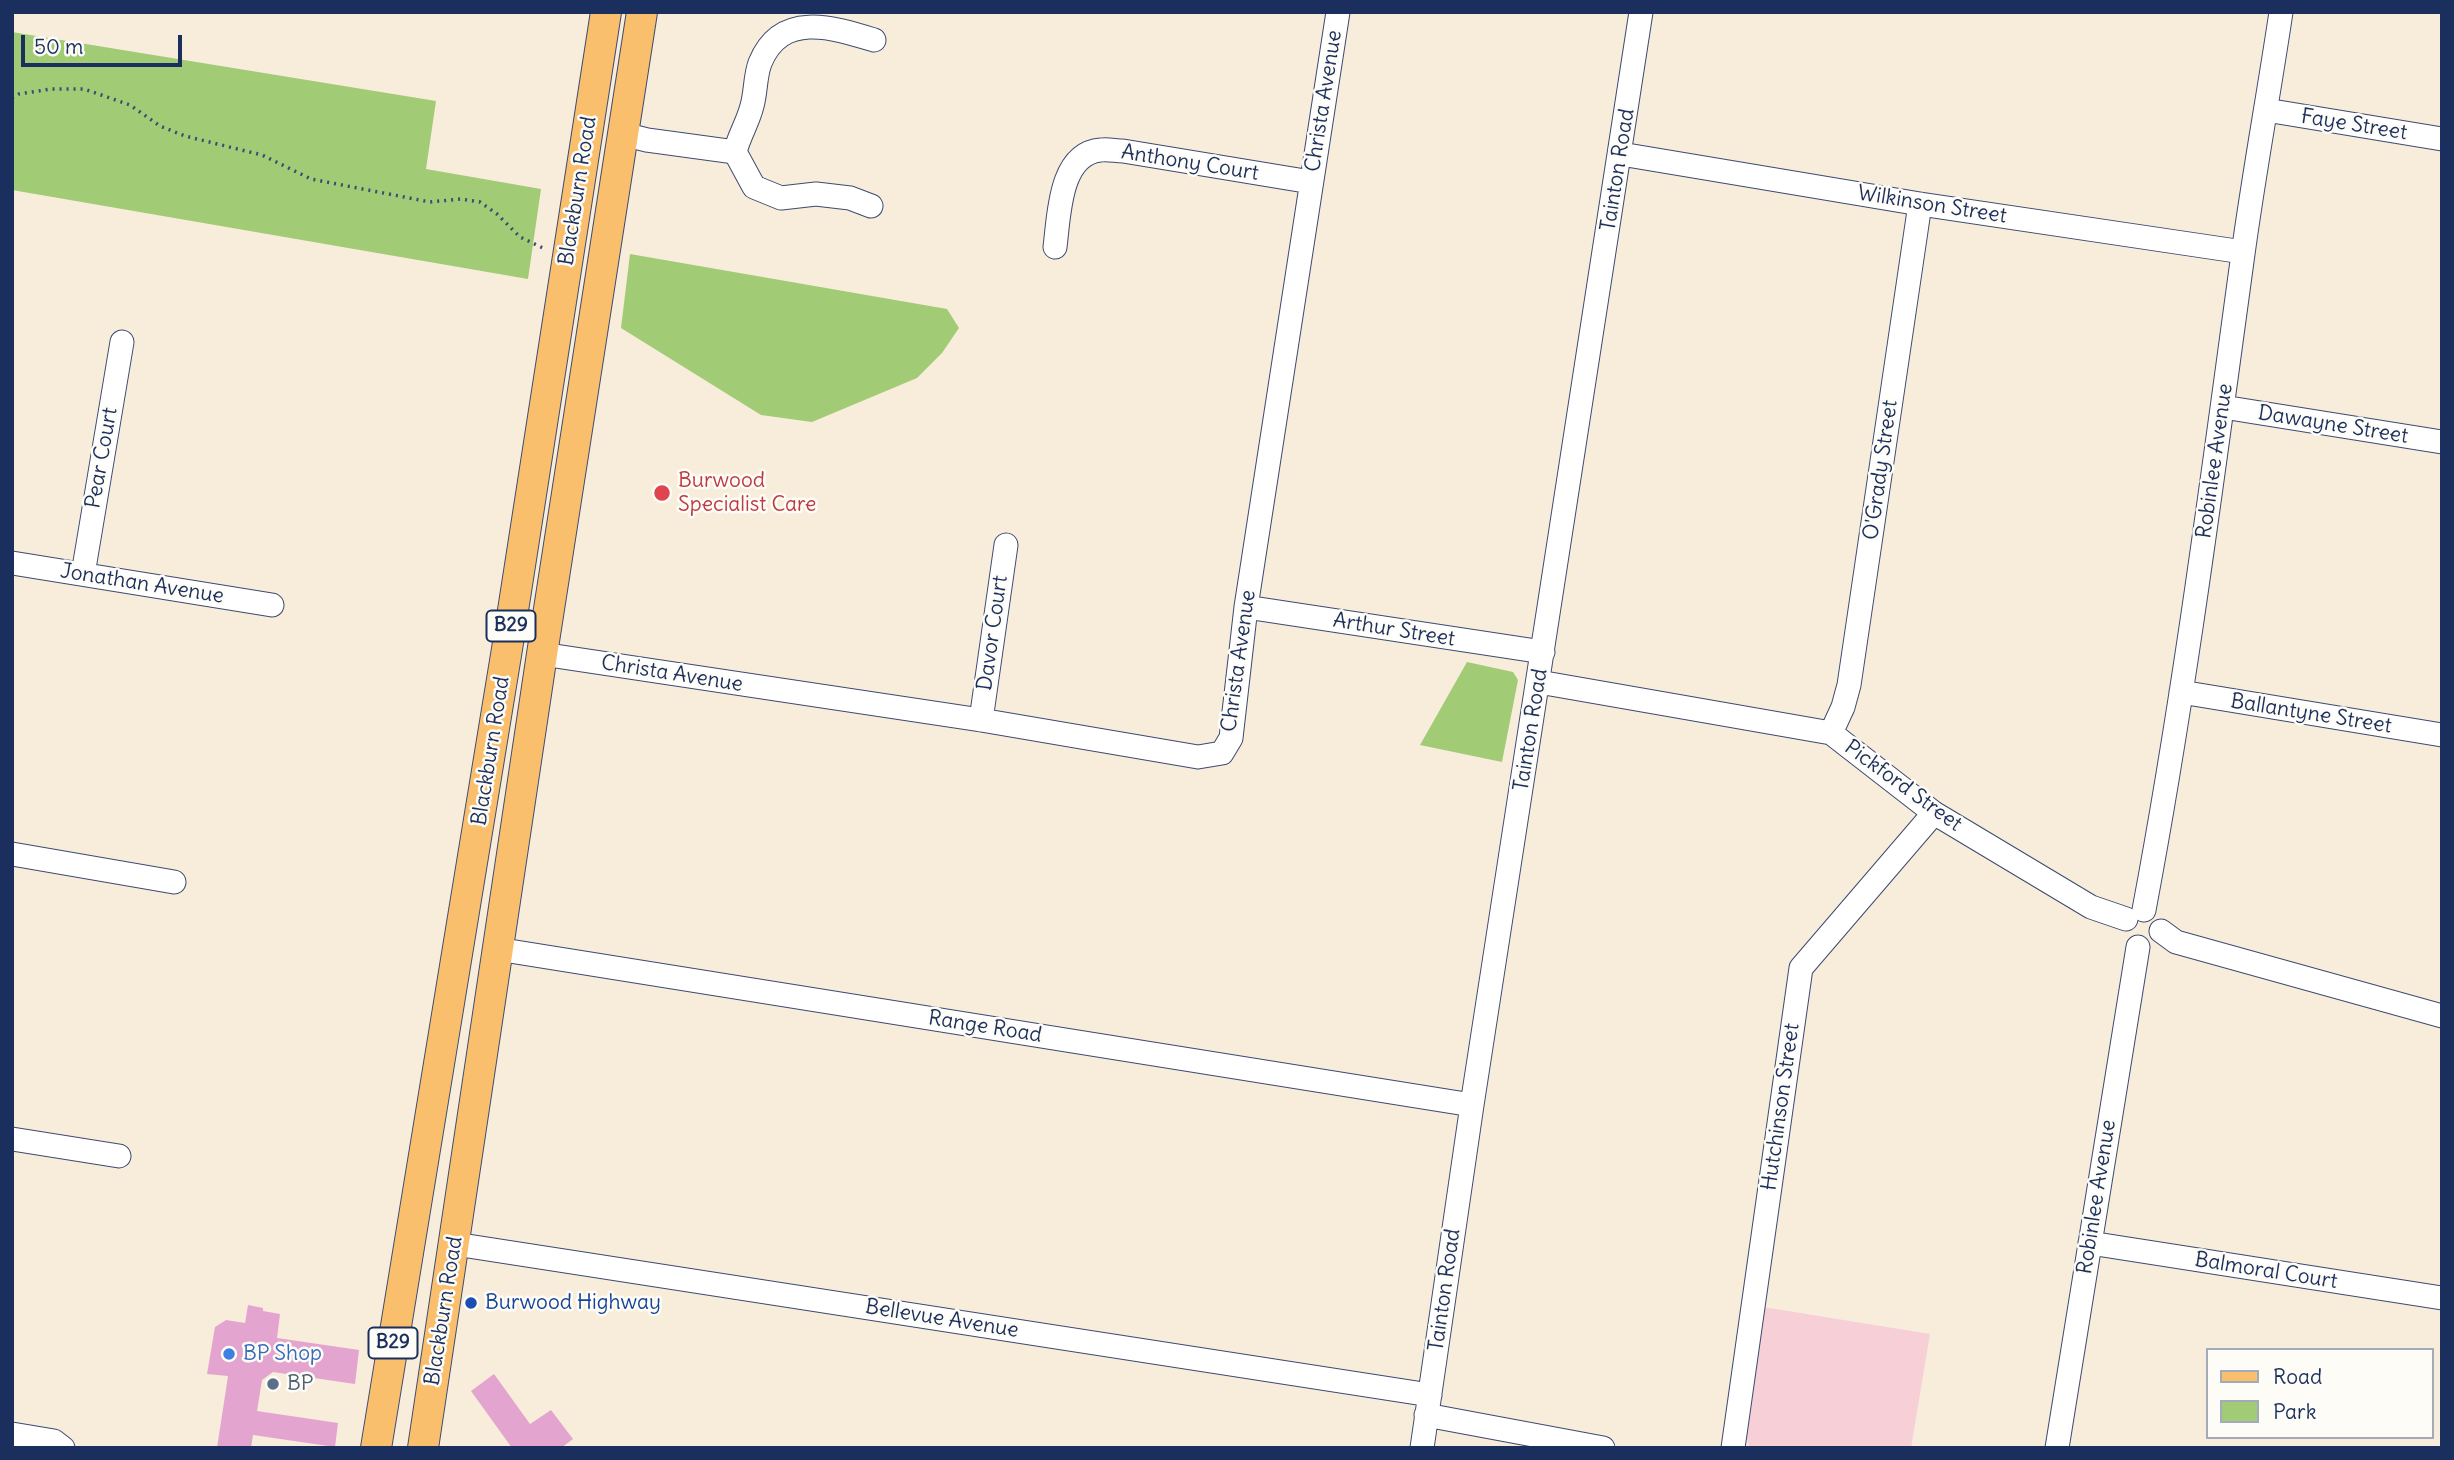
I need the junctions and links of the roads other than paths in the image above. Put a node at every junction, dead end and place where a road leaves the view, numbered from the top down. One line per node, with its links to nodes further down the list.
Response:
1 (606, 12): 25 (main road, Blackburn Road / B29)
2 (642, 12): 8 (main road, Blackburn Road / B29)
3 (1338, 12): 12 (street, Christa Avenue)
4 (1641, 12): 11 (street, Tainton Road)
5 (2281, 12): 7 (street, Robinlee Avenue)
6 (874, 40): 10 (street)
7 (2266, 110): 9 (street, Faye Street); 16 (street, Robinlee Avenue)
8 (623, 134): 10 (street); 27 (main road, Blackburn Road / B29)
9 (2442, 139)
10 (734, 152): 14 (street)
11 (1621, 153): 13 (street, Wilkinson Street); 26 (street, Tainton Road)
12 (1311, 182): 15 (street, Anthony Court); 24 (street, Christa Avenue)
13 (1920, 204): 16 (street, Wilkinson Street); 31 (street, O'Grady Street)
14 (871, 206)
15 (1055, 247)
16 (2243, 252): 18 (street, Robinlee Avenue)
17 (122, 342): 22 (street, Pear Court)
18 (2224, 407): 19 (street, Dawayne Street); 29 (street, Robinlee Avenue)
19 (2442, 442)
20 (1006, 545): 30 (street, Davor Court)
21 (12, 563): 22 (street, Jonathan Avenue)
22 (83, 574): 23 (street, Jonathan Avenue)
23 (272, 605)
24 (1246, 607): 26 (street, Arthur Street); 30 (street, Christa Avenue)
25 (508, 649): 27 (main road); 49 (main road, Blackburn Road / B29)
26 (1543, 652): 28 (street, Tainton Road)
27 (542, 654): 30 (street, Christa Avenue); 39 (main road, Blackburn Road / B29)
28 (1539, 682): 31 (street, Pickford Street); 41 (street, Tainton Road)
29 (2180, 692): 32 (street, Ballantyne Street); 36 (street, Robinlee Avenue)
30 (981, 720)
31 (1832, 733): 33 (street, Pickford Street)
32 (2442, 735)
33 (1934, 813): 36 (street, Pickford Street); 54 (street, Hutchinson Street)
34 (12, 854): 35 (street)
35 (174, 882)
36 (2135, 914): 37 (street); 38 (street)
37 (2161, 932): 38 (street); 40 (street)
38 (2138, 947): 44 (street, Robinlee Avenue)
39 (498, 949): 41 (street, Range Road); 45 (main road, Blackburn Road / B29)
40 (2442, 1016)
41 (1472, 1105): 47 (street, Tainton Road)
42 (12, 1139): 43 (street)
43 (119, 1156)
44 (2090, 1243): 46 (street, Balmoral Court); 55 (street, Robinlee Avenue)
45 (455, 1244): 47 (street, Bellevue Avenue); 51 (main road, Blackburn Road / B29)
46 (2442, 1298)
47 (1428, 1405): 52 (street, Tainton Road); 53 (street, Bellevue Avenue)
48 (12, 1434): 50 (street)
49 (375, 1447)
50 (63, 1448)
51 (423, 1448)
52 (1422, 1448)
53 (1603, 1448)
54 (1733, 1448)
55 (2057, 1448)

